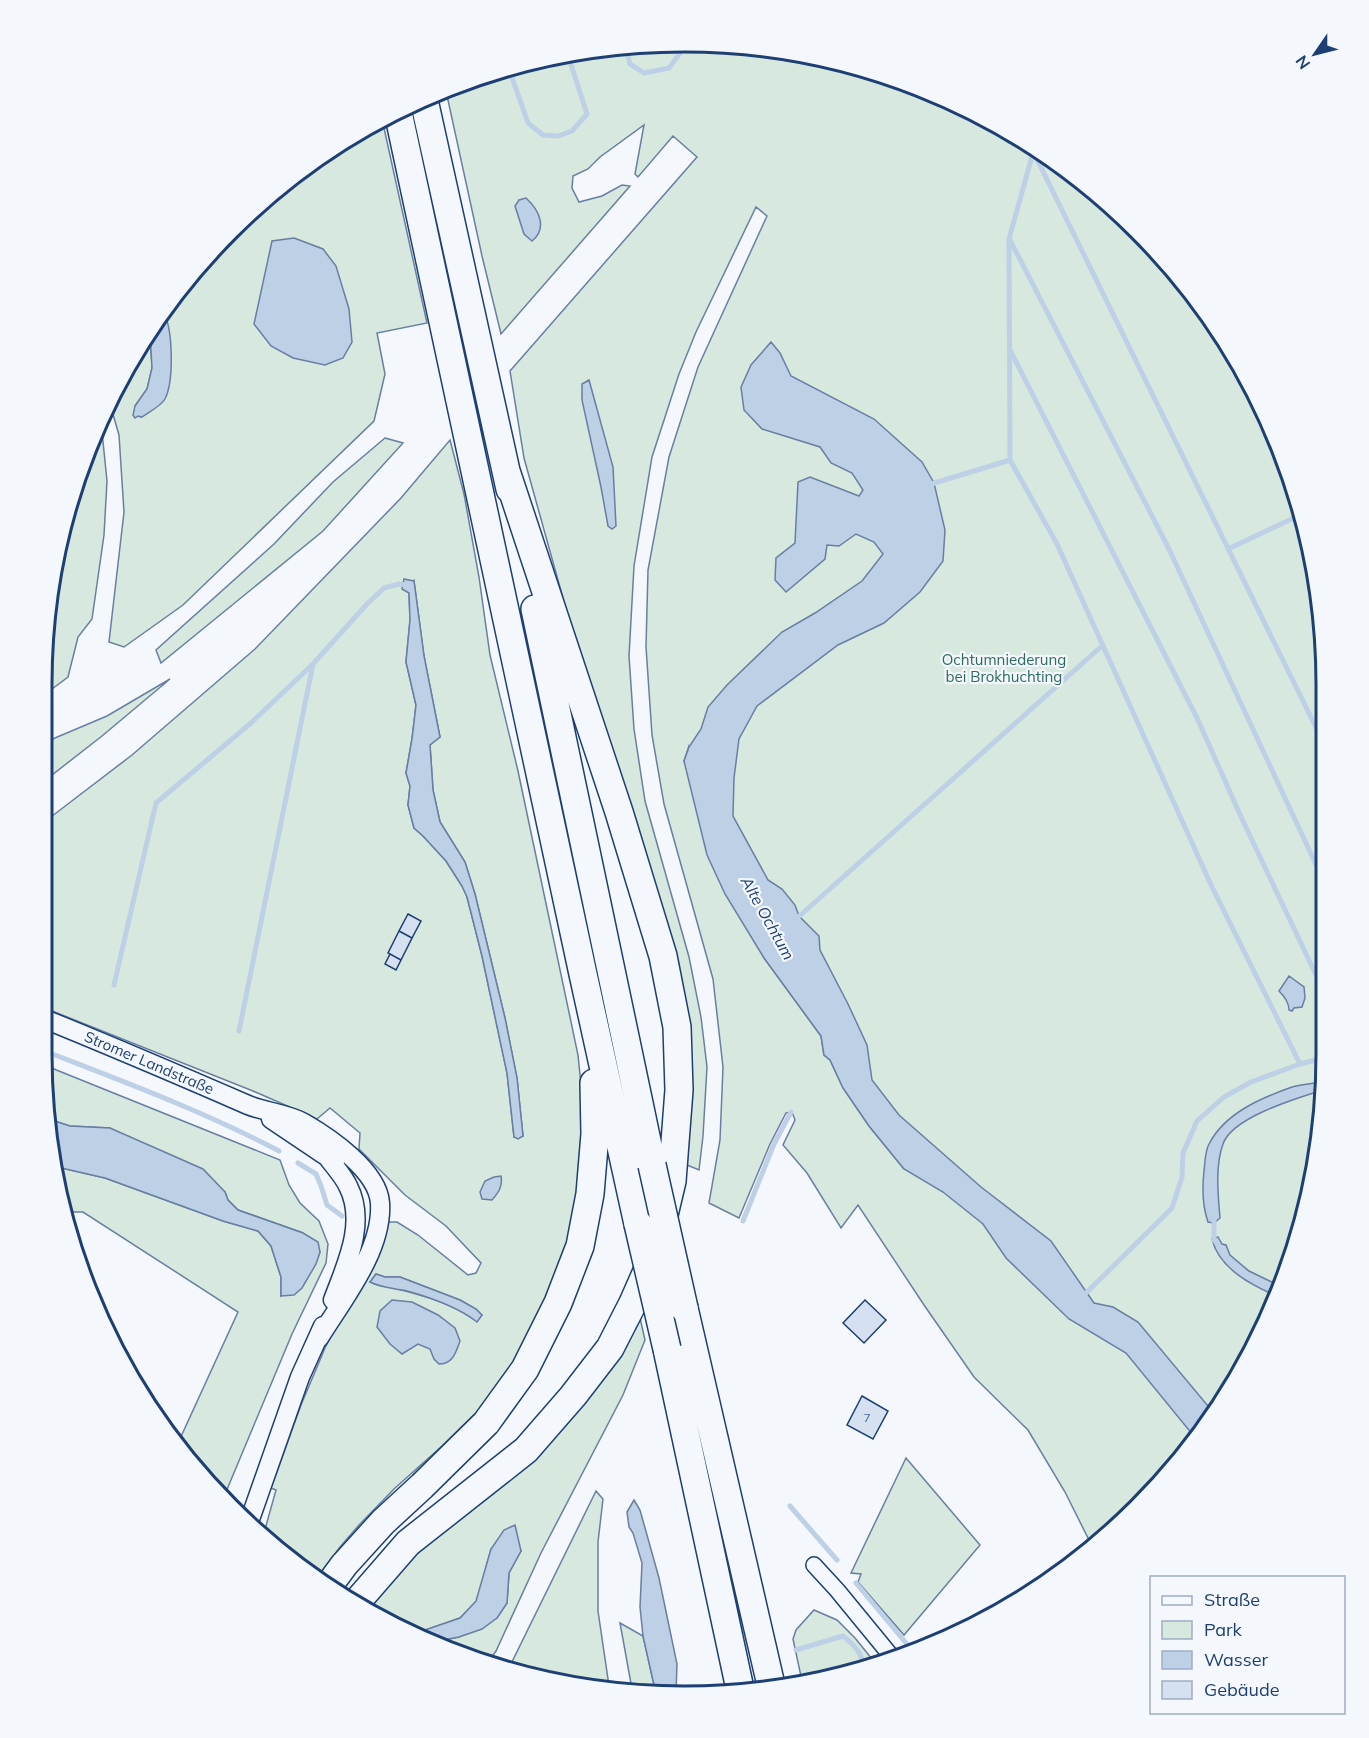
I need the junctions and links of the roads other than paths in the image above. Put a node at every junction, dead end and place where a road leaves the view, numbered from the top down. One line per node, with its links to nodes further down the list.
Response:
1 (426, 109): 3 (highway)
2 (400, 121): 4 (highway)
3 (506, 471): 13 (highway); 15 (highway, bridge)
4 (583, 974): 12 (highway); 16 (highway, bridge)
5 (52, 1022): 6 (street, Stromer Landstraße)
6 (255, 1108): 7 (street, Stromer Landstraße); 8 (street, Stromer Landstraße)
7 (326, 1155): 8 (street, Stromer Landstraße); 9 (street, Stromer Landstraße)
8 (380, 1200): 9 (street, Stromer Landstraße)
9 (319, 1338): 10 (street, Stromer Landstraße)
10 (252, 1514)
11 (814, 1565): 14 (street)
12 (333, 1579)
13 (361, 1596)
14 (888, 1652)
15 (770, 1680)
16 (739, 1683)

